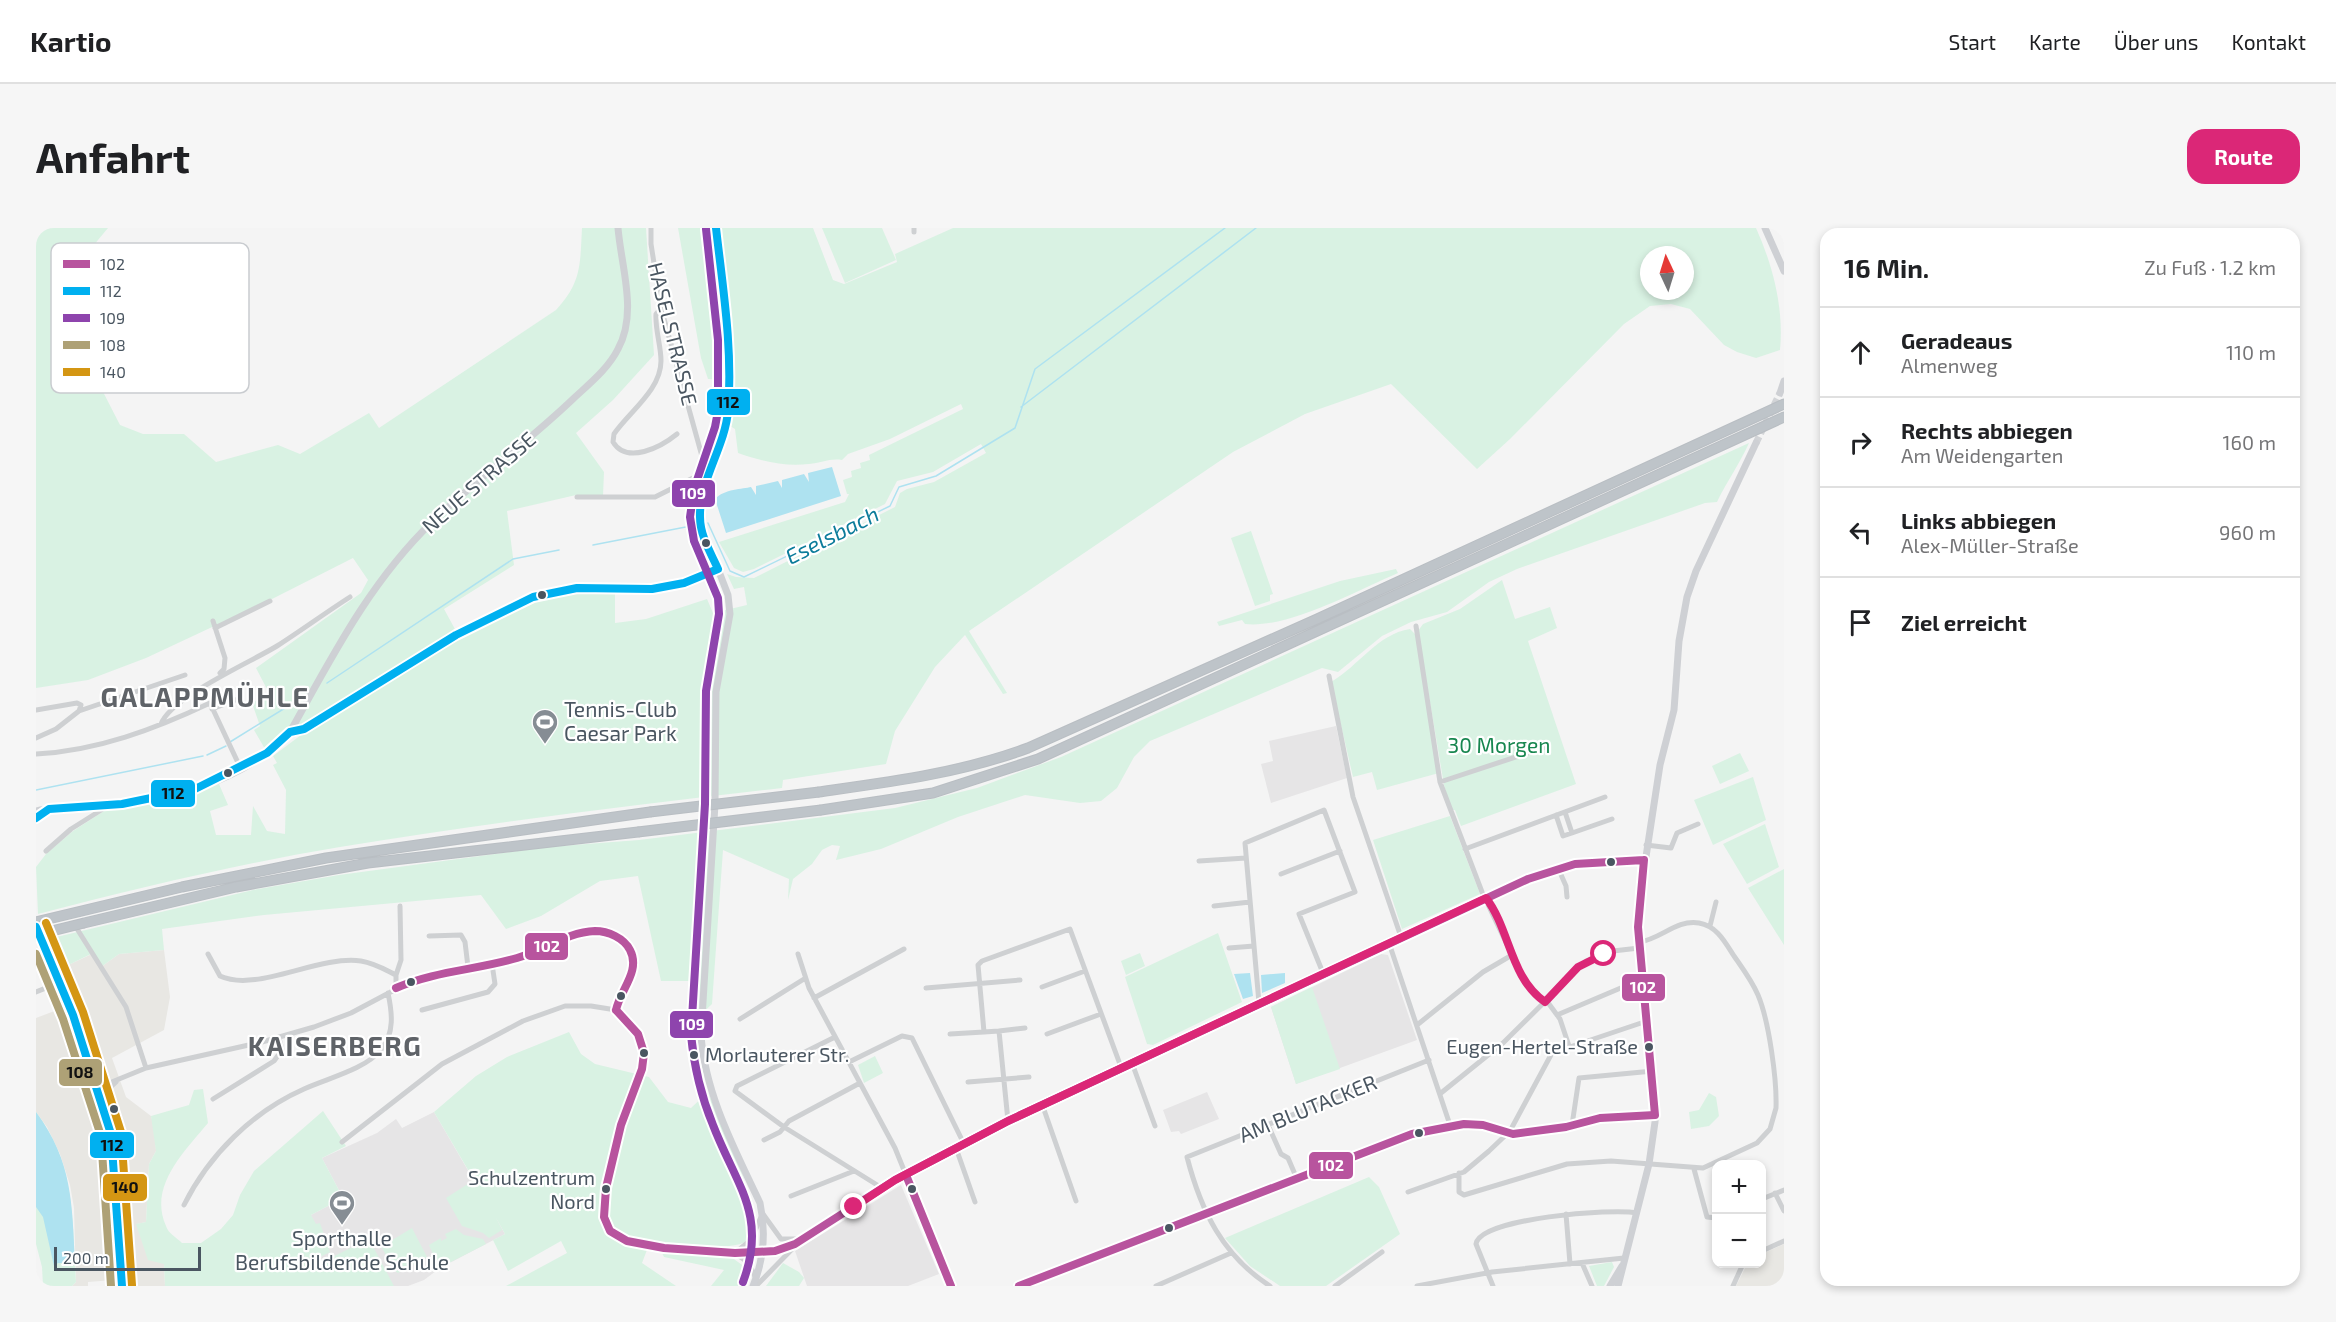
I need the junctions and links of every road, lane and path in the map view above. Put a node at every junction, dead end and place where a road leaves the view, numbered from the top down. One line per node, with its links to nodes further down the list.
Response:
1 (618, 228): 27 (street, NEUE STRASSE)
2 (651, 228): 6 (street, HASELSTRASSE)
3 (716, 228): 13 (street)
4 (1765, 228): 5 (street)
5 (1784, 271)
6 (661, 308): 11 (street); 13 (street, HASELSTRASSE)
7 (1784, 381): 8 (street)
8 (1780, 393)
9 (1784, 404): 57 (highway, bridge)
10 (1784, 417): 56 (highway, bridge)
11 (677, 434)
12 (1756, 443): 41 (street)
13 (710, 473): 14 (street); 15 (street)
14 (577, 497)
15 (700, 507)
16 (350, 597): 21 (street)
17 (270, 601): 21 (street)
18 (1416, 626): 32 (street)
19 (185, 675): 25 (street)
20 (1329, 676): 61 (street)
21 (216, 678): 26 (street)
22 (238, 699): 23 (street)
23 (212, 709): 26 (street); 31 (street)
24 (36, 710): 25 (street)
25 (79, 711): 28 (street)
26 (160, 724): 30 (street)
27 (290, 732): 31 (street); 147 (street)
28 (36, 738)
29 (1543, 748): 32 (street)
30 (36, 754)
31 (240, 767): 34 (street)
32 (1440, 782): 42 (street)
33 (1605, 797): 35 (street)
34 (107, 806): 36 (street); 44 (street)
35 (1565, 812): 37 (street); 40 (street)
36 (39, 813)
37 (1556, 815): 40 (street); 42 (street)
38 (1612, 819): 40 (street)
39 (1698, 824): 41 (street)
40 (1572, 832)
41 (1646, 845): 46 (street)
42 (1465, 849): 51 (street)
43 (1340, 851): 45 (street); 49 (street); 73 (street)
44 (46, 852)
45 (1246, 858): 47 (street); 52 (street)
46 (1644, 860): 48 (street); 63 (street)
47 (1199, 861)
48 (1558, 868): 50 (street); 51 (street)
49 (1281, 874)
50 (1567, 897)
51 (1486, 898): 61 (street); 69 (street)
52 (1250, 902): 55 (street); 64 (street)
53 (1716, 902): 58 (street)
54 (400, 906): 74 (street)
55 (1214, 906)
56 (79, 923): 59 (highway, bridge); 107 (street)
57 (36, 925): 78 (street)
58 (1710, 926): 63 (street); 132 (street)
59 (36, 935)
60 (429, 936): 71 (street)
61 (1401, 937): 62 (street)
62 (1389, 942): 73 (street); 94 (street)
63 (1639, 945): 76 (street); 86 (street)
64 (1254, 946): 65 (street); 87 (street)
65 (1229, 948)
66 (904, 949): 85 (street)
67 (208, 954): 74 (street)
68 (798, 954): 75 (street)
69 (1512, 955): 86 (street); 94 (street)
70 (492, 964): 71 (street); 88 (street); 89 (street)
71 (468, 967): 81 (street)
72 (1085, 971): 79 (street); 80 (street); 90 (street)
73 (1323, 973): 87 (street)
74 (396, 975): 81 (street)
75 (804, 978): 85 (street); 92 (street)
76 (1642, 978): 91 (street); 93 (street)
77 (1020, 980): 79 (street)
78 (61, 982): 83 (street); 114 (street)
79 (980, 984): 82 (street); 97 (street)
80 (1042, 987)
81 (396, 988): 84 (street)
82 (926, 988)
83 (36, 992)
84 (388, 993): 101 (street); 145 (street)
85 (814, 998): 100 (street)
86 (1545, 1002): 91 (street); 115 (street)
87 (1259, 1003): 105 (street)
88 (422, 1010)
89 (616, 1010): 128 (street); 158 (street)
90 (1101, 1014): 99 (street); 106 (street)
91 (1557, 1015): 102 (street)
92 (740, 1019)
93 (1647, 1021): 102 (street); 108 (street)
94 (1417, 1025): 103 (street)
95 (1025, 1028): 96 (street)
96 (999, 1031): 97 (street); 110 (street)
97 (984, 1032): 98 (street)
98 (950, 1034)
99 (1047, 1034)
100 (835, 1037): 104 (street); 125 (street)
101 (279, 1038): 107 (street); 117 (street)
102 (1569, 1047): 126 (street)
103 (1429, 1060): 115 (street); 121 (street, AM BLUTACKER)
104 (849, 1062): 113 (street); 129 (street)
105 (1132, 1063): 106 (street); 124 (street)
106 (1121, 1067): 118 (street)
107 (146, 1068): 111 (street)
108 (1653, 1071): 119 (street); 123 (street)
109 (1029, 1077): 110 (street)
110 (1004, 1079): 112 (street); 120 (street)
111 (117, 1081): 114 (street); 116 (street)
112 (968, 1082)
113 (860, 1083): 125 (street); 135 (street)
114 (97, 1088): 116 (street)
115 (1441, 1093): 122 (street)
116 (100, 1097): 169 (street)
117 (213, 1099)
118 (1042, 1104): 120 (street); 143 (street)
119 (1655, 1115): 123 (street); 131 (street)
120 (1008, 1121): 129 (street)
121 (1268, 1125): 136 (street); 150 (street, AM BLUTACKER)
122 (1450, 1125): 126 (street); 136 (street)
123 (1572, 1125): 126 (street)
124 (1155, 1126)
125 (784, 1127): 127 (street); 133 (street)
126 (1508, 1133): 134 (street)
127 (764, 1140)
128 (342, 1142)
129 (964, 1144): 130 (street)
130 (956, 1148): 135 (street); 144 (street)
131 (1649, 1164): 132 (street); 134 (street); 148 (street)
132 (1694, 1169): 151 (street)
133 (854, 1172): 137 (street); 141 (street)
134 (1459, 1173): 139 (street)
135 (906, 1174): 137 (street); 170 (street)
136 (1297, 1179): 150 (street)
137 (882, 1188): 152 (street)
138 (1784, 1190): 140 (street)
139 (1408, 1192)
140 (1775, 1193): 142 (street); 146 (street)
141 (791, 1196)
142 (1766, 1197)
143 (1076, 1201)
144 (975, 1202)
145 (184, 1205)
146 (1784, 1211)
147 (762, 1213): 152 (street); 156 (street); 158 (street)
148 (1637, 1213): 149 (street); 160 (street)
149 (1566, 1214): 162 (street); 165 (street)
150 (1207, 1215): 159 (street); 167 (street)
151 (1712, 1218)
152 (802, 1239): 154 (street)
153 (1784, 1241): 155 (street)
154 (795, 1244): 156 (street); 168 (street)
155 (1766, 1249)
156 (762, 1252): 158 (street); 168 (street)
157 (1382, 1252): 174 (street)
158 (735, 1253): 168 (street)
159 (1231, 1253): 172 (street); 173 (street)
160 (1624, 1258): 161 (street); 163 (street)
161 (1582, 1263): 162 (street); 177 (street)
162 (1570, 1264): 165 (street)
163 (1622, 1266): 166 (street); 178 (street)
164 (1741, 1268): 181 (street)
165 (1488, 1273): 175 (street); 176 (street)
166 (1621, 1277): 179 (street); 180 (street)
167 (1038, 1283): 171 (street)
168 (755, 1284)
169 (122, 1286)
170 (951, 1286)
171 (1018, 1286)
172 (1156, 1286)
173 (1270, 1286)
174 (1335, 1286)
175 (1417, 1286)
176 (1493, 1286)
177 (1592, 1286)
178 (1611, 1286)
179 (1617, 1286)
180 (1626, 1286)
181 (1733, 1286)

